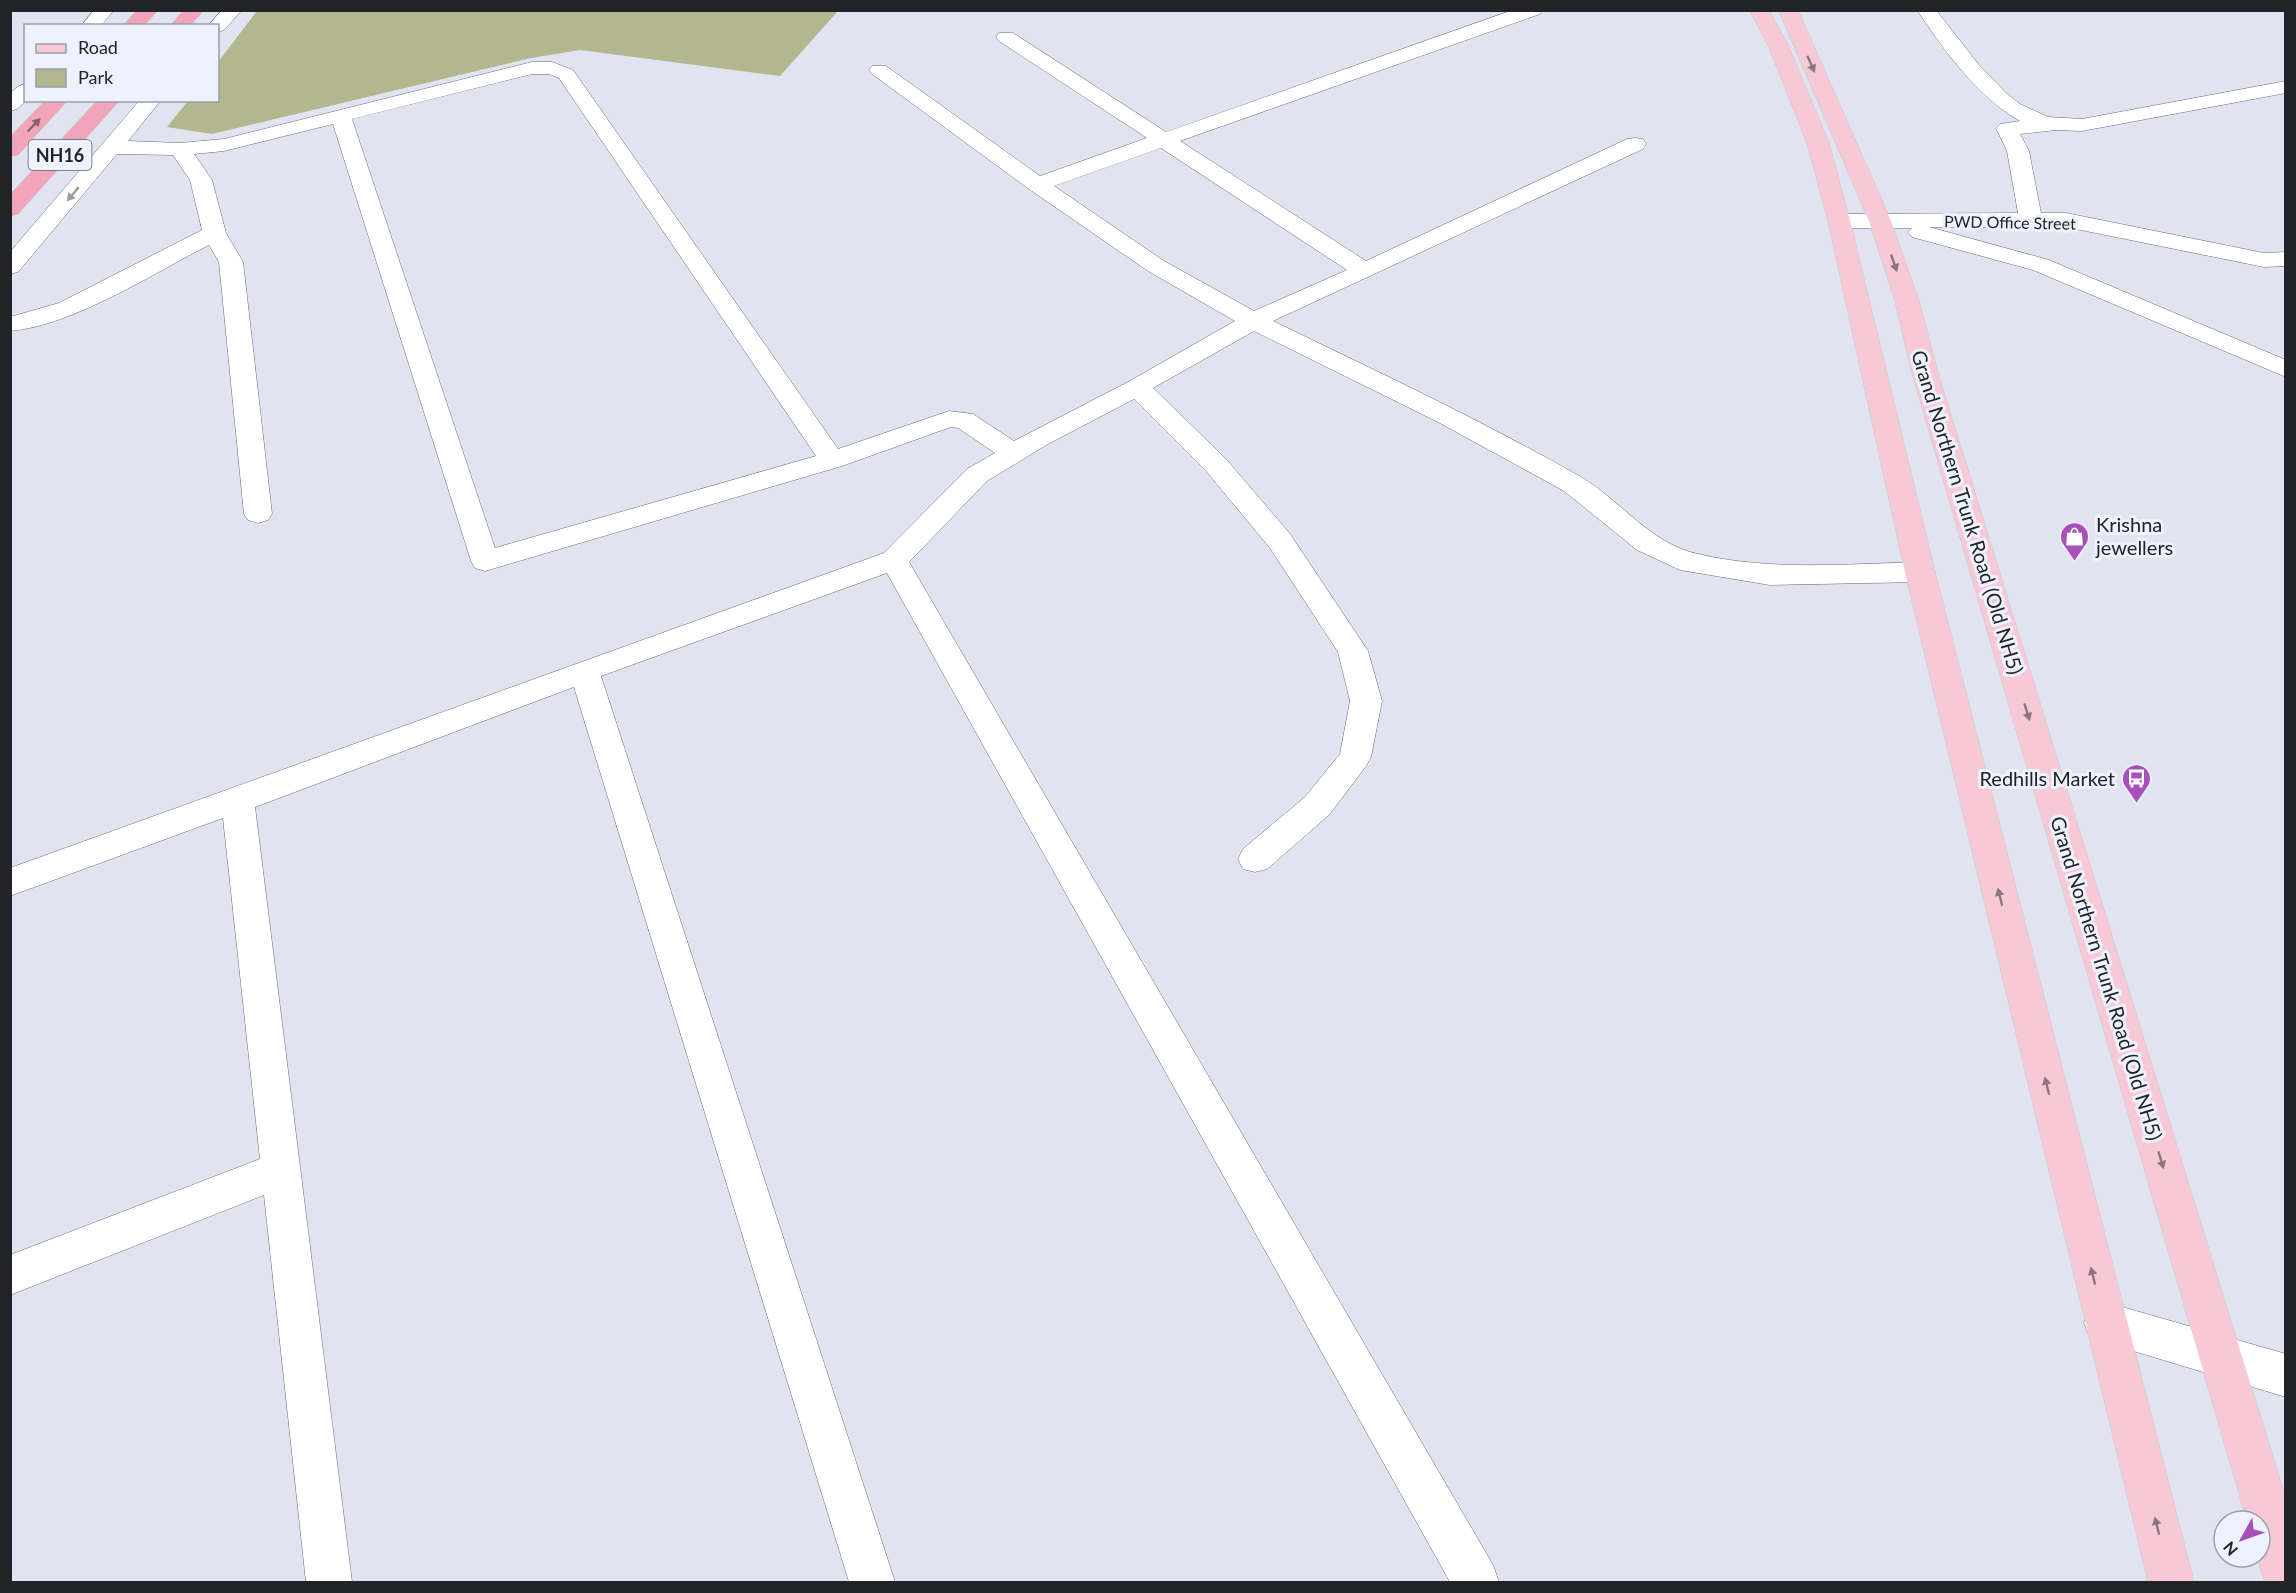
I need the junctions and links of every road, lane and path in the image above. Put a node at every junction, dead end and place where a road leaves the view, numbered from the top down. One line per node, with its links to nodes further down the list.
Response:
1 (105, 10): 9 (street)
2 (149, 10): 10 (highway)
3 (195, 10): 11 (highway)
4 (233, 10): 12 (street)
5 (1533, 10): 23 (street)
6 (1760, 10): 31 (main road)
7 (1788, 10): 32 (main road, Grand Northern Trunk Road (Old NH5), one-way to 32)
8 (1926, 10): 22 (street)
9 (92, 24)
10 (134, 24)
11 (181, 24)
12 (219, 24)
13 (1006, 37): 23 (street)
14 (879, 70): 28 (street)
15 (2286, 87): 22 (street)
16 (24, 92): 20 (street)
17 (56, 102): 27 (highway, NH16, one-way to 17)
18 (108, 102): 29 (highway, NH16)
19 (149, 102): 25 (street)
20 (10, 105)
21 (341, 117): 26 (street); 42 (street); 42 (street)
22 (2058, 125): 30 (street)
23 (1162, 140): 28 (street); 36 (street)
24 (1635, 144): 36 (street)
25 (112, 147): 26 (street); 35 (street, one-way to 35)
26 (180, 148): 33 (street)
27 (10, 150)
28 (1037, 184): 37 (street)
29 (10, 209)
30 (2031, 220): 32 (street, PWD Office Street); 34 (street, PWD Office Street)
31 (1839, 221): 32 (street, PWD Office Street); 45 (main road)
32 (1880, 221): 39 (street); 53 (main road, Grand Northern Trunk Road (Old NH5), one-way to 53)
33 (214, 233): 38 (street); 43 (street)
34 (2286, 259)
35 (10, 267)
36 (1365, 271): 37 (street)
37 (1252, 321): 40 (street); 45 (street)
38 (10, 324)
39 (2286, 369)
40 (1137, 387): 41 (street); 48 (street)
41 (1014, 453): 42 (street); 44 (street)
42 (832, 460)
43 (258, 514)
44 (894, 560): 46 (street); 58 (street)
45 (1920, 572): 52 (main road, one-way to 45)
46 (584, 671): 47 (street); 57 (street)
47 (238, 800): 49 (street); 50 (street)
48 (1255, 859)
49 (10, 882)
50 (280, 1170): 51 (street); 56 (street)
51 (10, 1275)
52 (2105, 1323): 53 (street); 59 (main road, one-way to 52)
53 (2219, 1357): 54 (street); 55 (main road, Grand Northern Trunk Road (Old NH5))
54 (2286, 1376)
55 (2286, 1576)
56 (329, 1582)
57 (872, 1582)
58 (1476, 1582)
59 (2171, 1582)

